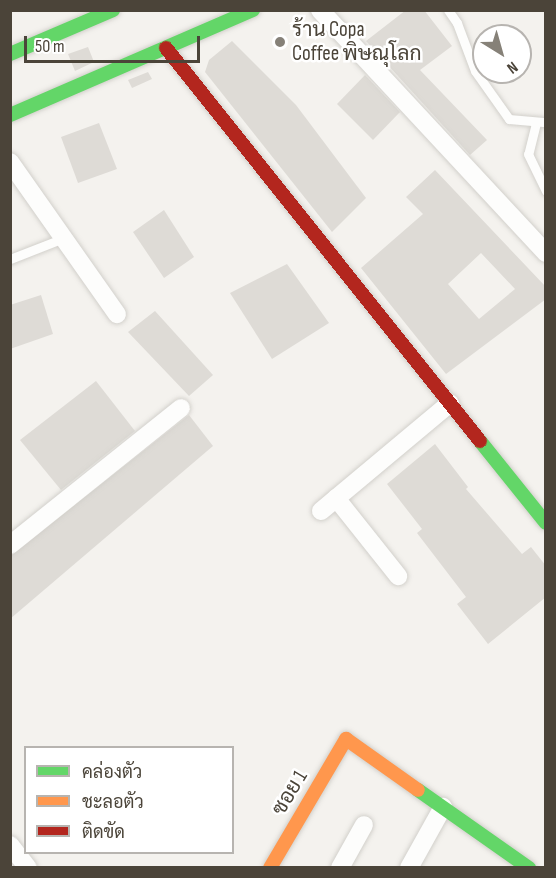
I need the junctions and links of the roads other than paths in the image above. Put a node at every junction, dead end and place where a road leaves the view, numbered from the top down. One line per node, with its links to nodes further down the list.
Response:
1 (113, 10): 6 (street)
2 (253, 10): 5 (street)
3 (320, 10): 12 (street)
4 (448, 10): 8 (lane)
5 (166, 48): 7 (street); 15 (street)
6 (10, 54)
7 (10, 115)
8 (541, 123): 10 (lane)
9 (10, 162): 11 (street)
10 (546, 191)
11 (64, 238): 13 (lane); 14 (street)
12 (546, 253)
13 (10, 259)
14 (117, 314)
15 (450, 403): 17 (street); 19 (street)
16 (181, 408): 20 (street)
17 (336, 498): 18 (street); 21 (street)
18 (321, 511)
19 (546, 523)
20 (10, 545)
21 (398, 576)
22 (443, 807): 26 (street, ซอย 1); 28 (street); 29 (street)
23 (364, 825): 27 (street)
24 (10, 845): 25 (street)
25 (28, 867)
26 (270, 867)
27 (340, 867)
28 (409, 867)
29 (529, 867)

